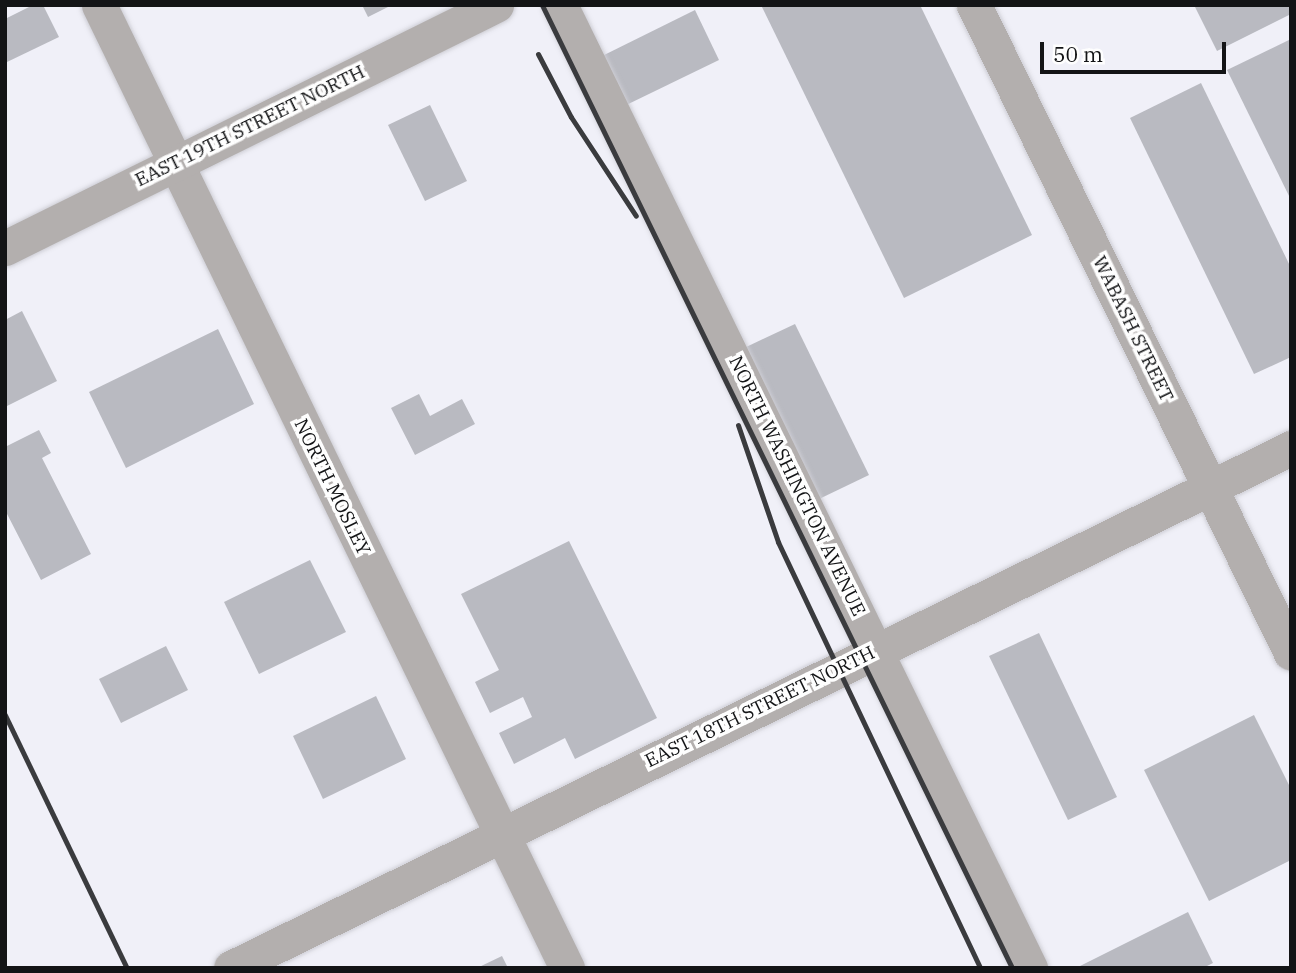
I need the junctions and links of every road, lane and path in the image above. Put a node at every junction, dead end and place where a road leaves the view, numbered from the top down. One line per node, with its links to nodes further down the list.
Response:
1 (99, 5): 5 (street, NORTH MOSLEY)
2 (496, 5): 5 (street, EAST 19TH STREET NORTH)
3 (559, 5): 9 (street, NORTH WASHINGTON AVENUE)
4 (974, 5): 8 (street, WABASH STREET)
5 (176, 163): 6 (street, EAST 19TH STREET NORTH); 11 (street, NORTH MOSLEY)
6 (5, 248)
7 (1291, 448): 8 (street, EAST 18TH STREET NORTH)
8 (1210, 487): 9 (street, EAST 18TH STREET NORTH); 10 (street, WABASH STREET)
9 (878, 650): 11 (street, EAST 18TH STREET NORTH); 14 (street, NORTH WASHINGTON AVENUE)
10 (1291, 653)
11 (499, 835): 12 (street, EAST 18TH STREET NORTH); 13 (street, NORTH MOSLEY)
12 (231, 968)
13 (567, 968)
14 (1030, 968)

